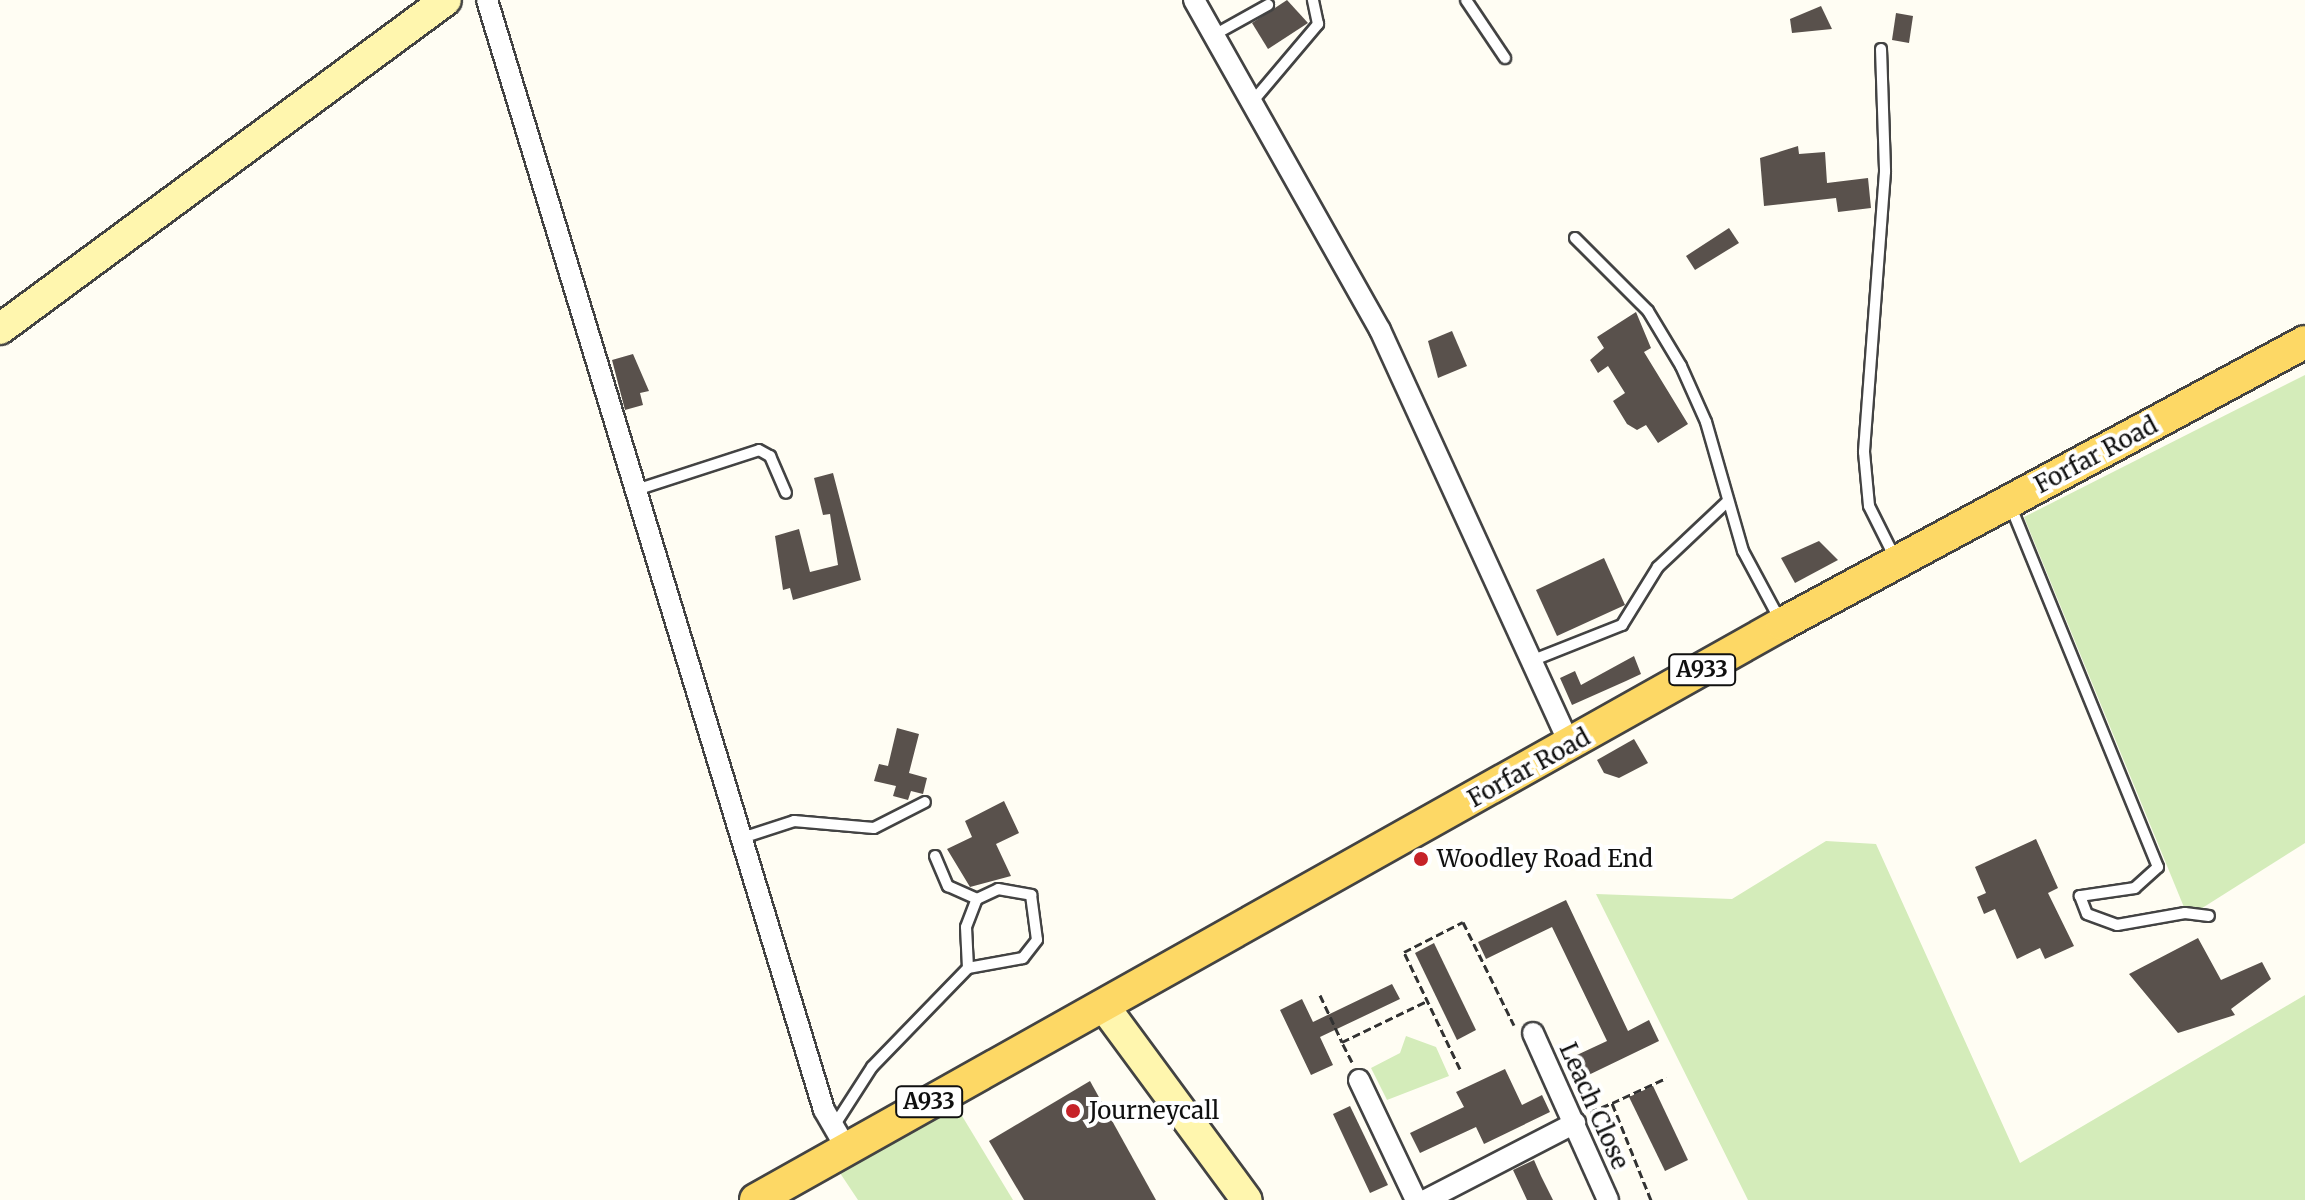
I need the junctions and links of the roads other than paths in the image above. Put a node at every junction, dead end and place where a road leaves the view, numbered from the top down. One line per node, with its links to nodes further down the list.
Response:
1 (446, 0): 12 (street)
2 (487, 0): 14 (street)
3 (1194, 0): 7 (street)
4 (1313, 0): 10 (lane)
5 (1466, 0): 9 (lane)
6 (1268, 5): 7 (lane)
7 (1214, 35): 10 (street)
8 (1881, 49): 18 (lane)
9 (1505, 58)
10 (1253, 101): 20 (street)
11 (1575, 238): 16 (lane)
12 (0, 329)
13 (2305, 342): 17 (main road, Forfar Road / A933)
14 (636, 490): 15 (lane); 23 (street)
15 (786, 493)
16 (1728, 501): 19 (lane); 20 (lane)
17 (2009, 502): 18 (main road, Forfar Road / A933); 26 (lane)
18 (1897, 562): 19 (main road, Forfar Road / A933)
19 (1782, 624): 21 (main road, Forfar Road / A933)
20 (1531, 661): 21 (street)
21 (1570, 745): 28 (main road, Forfar Road / A933)
22 (925, 802): 23 (lane)
23 (742, 838): 32 (street)
24 (935, 856): 25 (lane)
25 (977, 899): 27 (lane); 27 (lane)
26 (2209, 916)
27 (968, 968): 32 (lane)
28 (1103, 1005): 32 (main road, Forfar Road / A933); 34 (street)
29 (1527, 1036): 31 (street, Leach Close)
30 (1359, 1080): 35 (street)
31 (1574, 1121): 36 (street); 37 (street, Leach Close)
32 (840, 1137): 33 (main road, Forfar Road / A933)
33 (756, 1200)
34 (1247, 1200)
35 (1416, 1200)
36 (1426, 1200)
37 (1608, 1200)

